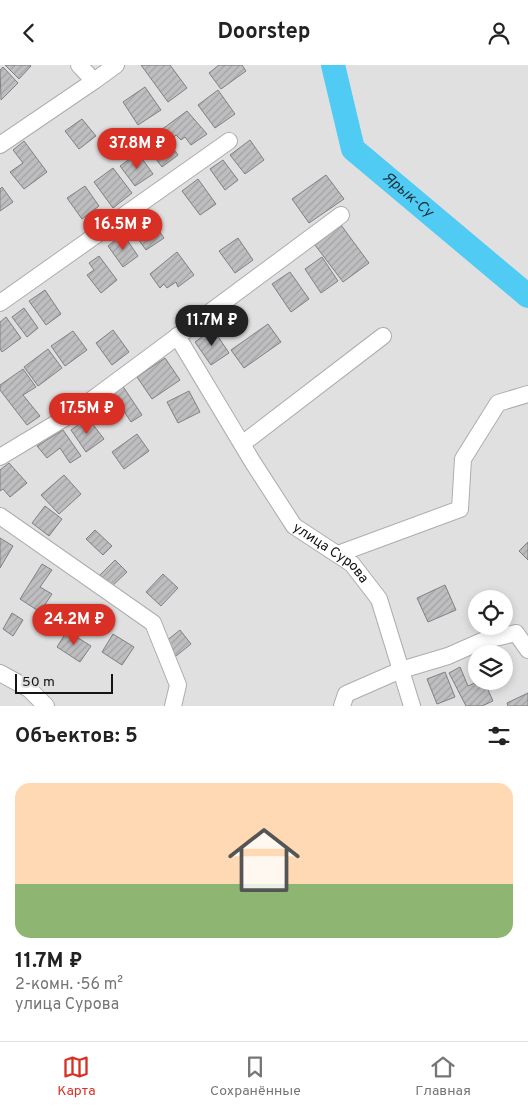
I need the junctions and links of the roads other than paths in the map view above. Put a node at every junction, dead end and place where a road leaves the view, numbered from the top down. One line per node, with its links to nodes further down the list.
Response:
1 (79, 65): 3 (street)
2 (116, 65): 3 (street)
3 (94, 81): 5 (street)
4 (229, 141): 7 (street)
5 (0, 145)
6 (341, 215): 9 (street)
7 (0, 303)
8 (383, 336): 11 (street)
9 (176, 337): 11 (street, улица Сурова); 12 (street)
10 (528, 395): 14 (street)
11 (242, 444): 14 (street, улица Сурова)
12 (0, 457)
13 (0, 516): 19 (street)
14 (338, 555): 16 (street, улица Сурова)
15 (528, 649): 16 (street)
16 (401, 670): 20 (street); 21 (street, улица Сурова)
17 (0, 673): 18 (street)
18 (46, 706)
19 (173, 706)
20 (342, 706)
21 (412, 706)

